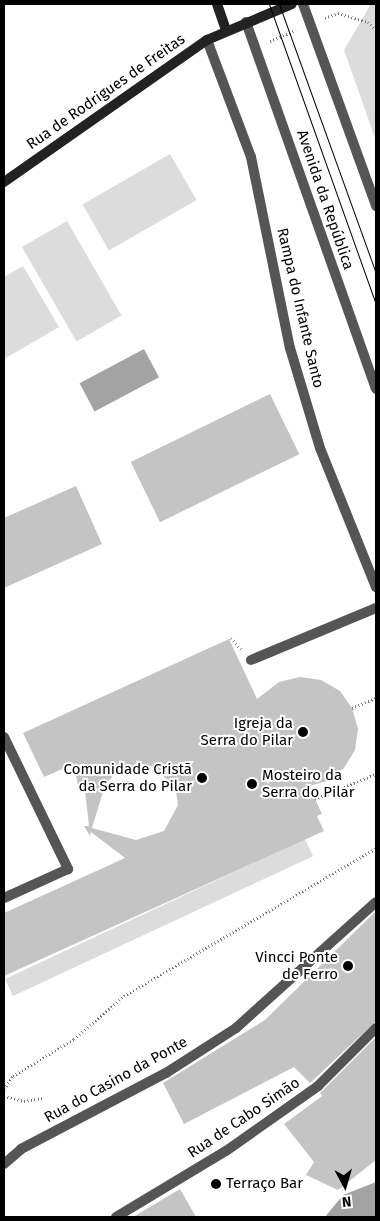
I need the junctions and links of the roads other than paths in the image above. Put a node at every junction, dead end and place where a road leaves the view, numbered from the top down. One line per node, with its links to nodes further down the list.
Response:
1 (217, 4): 5 (main road)
2 (292, 4): 4 (main road)
3 (303, 4): 8 (street)
4 (246, 22): 5 (main road); 9 (street, Avenida da República)
5 (226, 30): 6 (main road, Rua de Rodrigues de Freitas)
6 (207, 40): 7 (main road, Rua de Rodrigues de Freitas); 10 (street, Rampa do Infante Santo)
7 (4, 182)
8 (376, 206)
9 (376, 389)
10 (375, 583)
11 (376, 608): 12 (street)
12 (250, 660)
13 (4, 737): 14 (street)
14 (4, 898)
15 (376, 902): 17 (street, Rua do Casino da Ponte)
16 (376, 1028): 18 (street, Rua de Cabo Simão)
17 (4, 1164)
18 (116, 1217)

